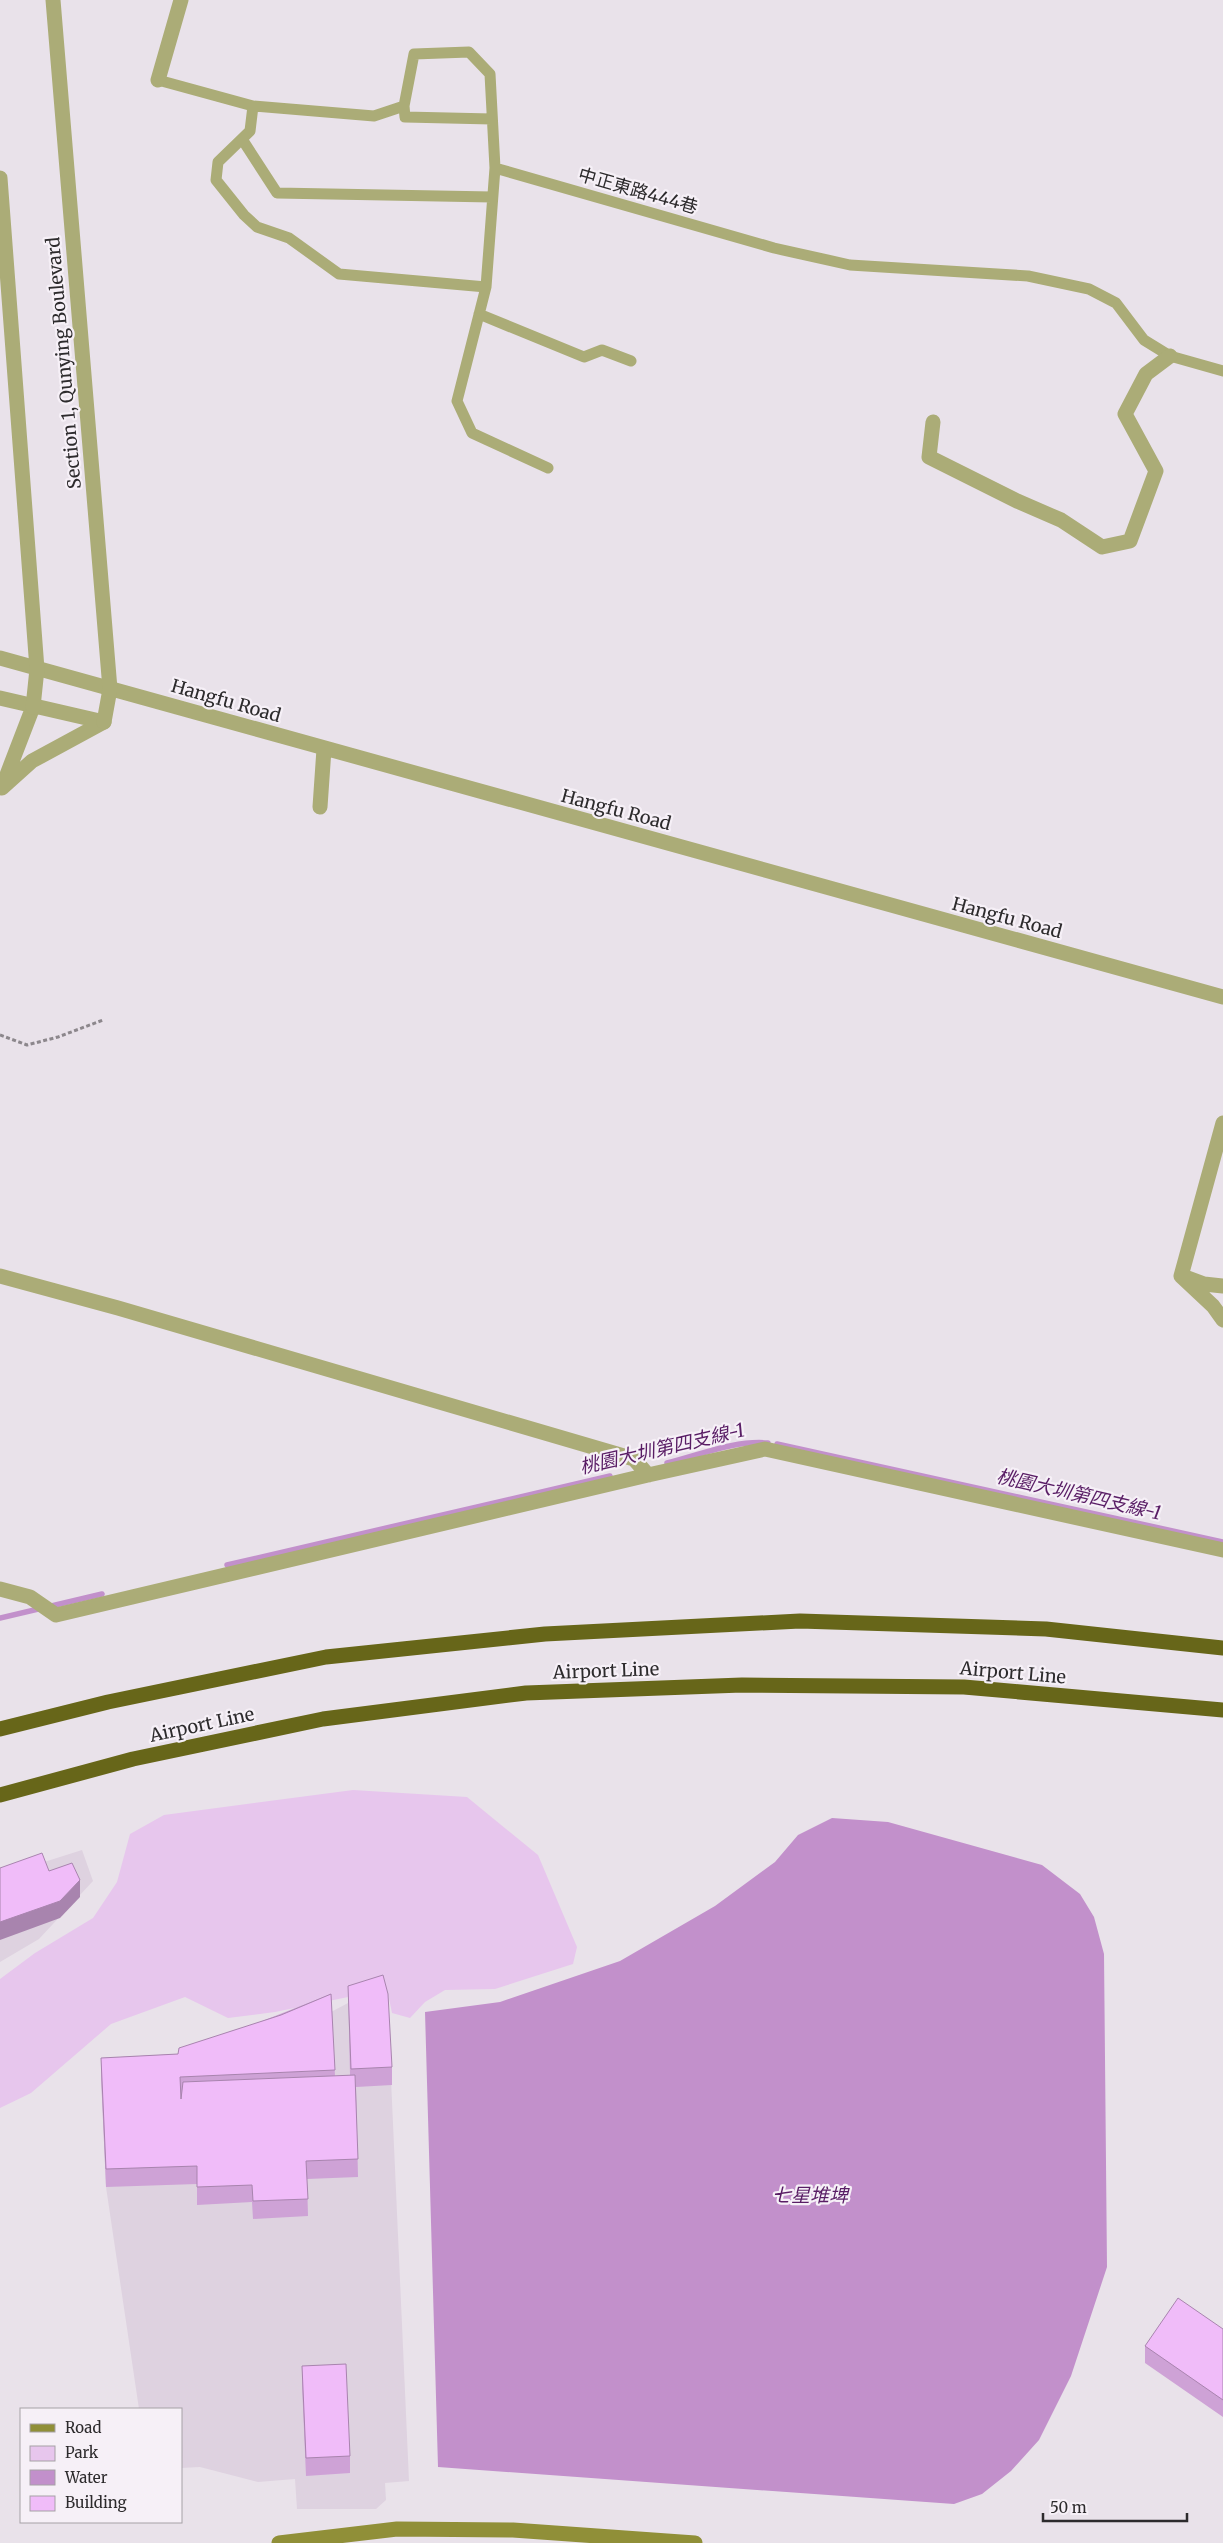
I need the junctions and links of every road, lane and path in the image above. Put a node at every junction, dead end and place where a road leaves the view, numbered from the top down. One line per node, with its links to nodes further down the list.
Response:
1 (53, 0): 20 (street, Section 1, Qunying Boulevard)
2 (181, 0): 3 (street)
3 (158, 80): 4 (lane)
4 (253, 106): 5 (lane); 7 (lane)
5 (404, 106): 6 (lane); 6 (lane)
6 (492, 120): 8 (lane)
7 (242, 139): 10 (lane); 11 (lane)
8 (495, 168): 10 (lane); 13 (lane, 中正東路444巷)
9 (0, 178): 19 (street)
10 (492, 197): 11 (lane)
11 (486, 287): 12 (lane)
12 (479, 314): 14 (lane); 17 (lane)
13 (1170, 356): 15 (lane, 中正東路444巷); 16 (street)
14 (631, 361)
15 (1223, 371)
16 (933, 422)
17 (548, 468)
18 (0, 658): 19 (street, Hangfu Road)
19 (37, 669): 20 (street, Hangfu Road); 22 (street)
20 (110, 689): 23 (street, Section 1, Qunying Boulevard); 24 (street, Hangfu Road)
21 (0, 698): 22 (street)
22 (34, 707): 23 (street); 25 (street)
23 (104, 722): 25 (street)
24 (324, 749): 26 (street); 27 (street, Hangfu Road)
25 (1, 790)
26 (320, 808)
27 (1223, 997)
28 (103, 1020): 29 (path)
29 (0, 1034)
30 (1223, 1123): 32 (street)
31 (0, 1276): 35 (street)
32 (1181, 1276): 33 (street); 34 (street)
33 (1223, 1286)
34 (1223, 1320)
35 (648, 1475): 36 (street); 37 (street)
36 (1223, 1550)
37 (0, 1589)
38 (1223, 1648): 40 (highway)
39 (1223, 1710): 41 (highway, Airport Line)
40 (0, 1729)
41 (0, 1795)
42 (279, 2543): 43 (main road)
43 (695, 2543)

